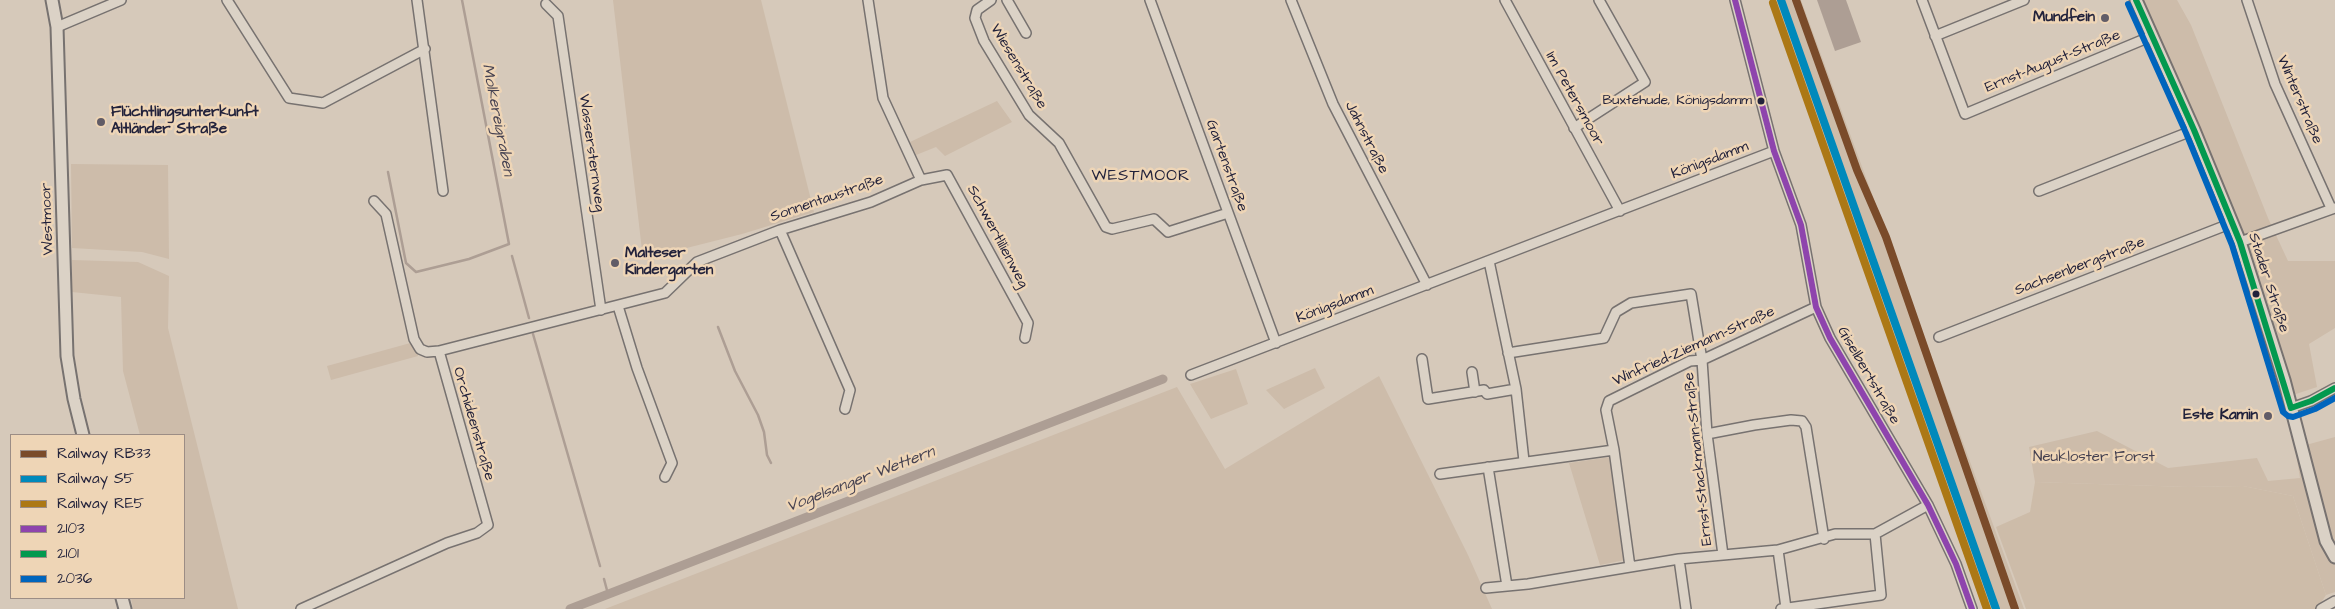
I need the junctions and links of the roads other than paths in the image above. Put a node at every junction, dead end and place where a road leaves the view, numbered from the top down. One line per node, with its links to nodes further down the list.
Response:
1 (52, 0): 18 (street, Westmoor)
2 (121, 0): 18 (street)
3 (227, 0): 22 (street)
4 (417, 0): 22 (street)
5 (868, 0): 26 (street)
6 (991, 0): 32 (street, Wiesenstraße)
7 (1007, 0): 19 (street, Wiesenstraße)
8 (1150, 0): 32 (street, Gartenstraße)
9 (1291, 0): 37 (street, Jahnstraße)
10 (1505, 0): 23 (street, Im Petersmoor)
11 (1599, 0): 23 (street)
12 (1735, 0): 25 (street, Giselbertstraße)
13 (1922, 0): 20 (street)
14 (2024, 0): 20 (street)
15 (2136, 0): 21 (street, Stader Straße)
16 (2247, 0): 30 (street, Winterstraße)
17 (546, 4): 41 (street, Wassersternweg)
18 (57, 27): 56 (street, Westmoor)
19 (1026, 33)
20 (1935, 36): 21 (street, Ernst-August-Straße)
21 (2152, 36): 24 (street, Stader Straße)
22 (424, 50): 27 (street)
23 (1574, 128): 31 (street, Im Petersmoor)
24 (2194, 130): 28 (street); 33 (street, Stader Straße)
25 (1774, 151): 31 (street, Königsdamm); 40 (street, Giselbertstraße)
26 (921, 180): 34 (street, Sonnentaustraße); 43 (street, Schwertlilienweg)
27 (444, 191)
28 (2039, 191)
29 (374, 201): 45 (street)
30 (2333, 208): 35 (street)
31 (1620, 211): 36 (street, Königsdamm)
32 (1228, 213): 44 (street, Gartenstraße)
33 (2232, 223): 35 (street, Stader Straße); 42 (street, Sachsenbergstraße)
34 (780, 230): 38 (street, Sonnentaustraße); 55 (street)
35 (2240, 242): 54 (street, Stader Straße)
36 (1489, 261): 37 (street, Königsdamm); 46 (street)
37 (1426, 285): 44 (street, Königsdamm)
38 (660, 295): 39 (street, Orchideenstraße)
39 (618, 306): 41 (street, Orchideenstraße); 62 (street)
40 (1816, 307): 48 (street, Winfried-Ziemann-Straße); 63 (street, Giselbertstraße)
41 (601, 310): 45 (street, Orchideenstraße)
42 (1939, 337)
43 (1025, 338)
44 (1276, 342): 50 (street, Königsdamm)
45 (439, 350): 74 (street, Orchideenstraße)
46 (1508, 353): 48 (street, Ernst-Stackmann-Straße); 52 (street)
47 (1422, 359): 53 (street)
48 (1702, 360): 57 (street, Ernst-Stackmann-Straße); 58 (street, Winfried-Ziemann-Straße)
49 (1472, 372): 53 (street)
50 (1191, 374)
51 (2335, 388): 54 (street)
52 (1516, 389): 53 (street); 59 (street)
53 (1475, 392)
54 (2291, 408): 68 (street, Stader Straße)
55 (845, 409)
56 (82, 434)
57 (1707, 434): 65 (street); 67 (street, Ernst-Stackmann-Straße)
58 (1614, 450): 59 (street); 70 (street, Winfried-Ziemann-Straße)
59 (1524, 461): 60 (street)
60 (1488, 467): 61 (street); 71 (street)
61 (1440, 474)
62 (665, 477)
63 (1928, 505): 64 (street); 77 (street, Giselbertstraße)
64 (1875, 534): 65 (street); 76 (street)
65 (1824, 539): 66 (street)
66 (1778, 550): 67 (street); 76 (street)
67 (1723, 555): 69 (street)
68 (2335, 556)
69 (1679, 559): 70 (street); 75 (street)
70 (1630, 567): 71 (street)
71 (1507, 586): 72 (street)
72 (1486, 588)
73 (2335, 601): 78 (street)
74 (301, 609)
75 (1686, 609)
76 (1784, 609)
77 (1972, 609)
78 (2321, 609)

